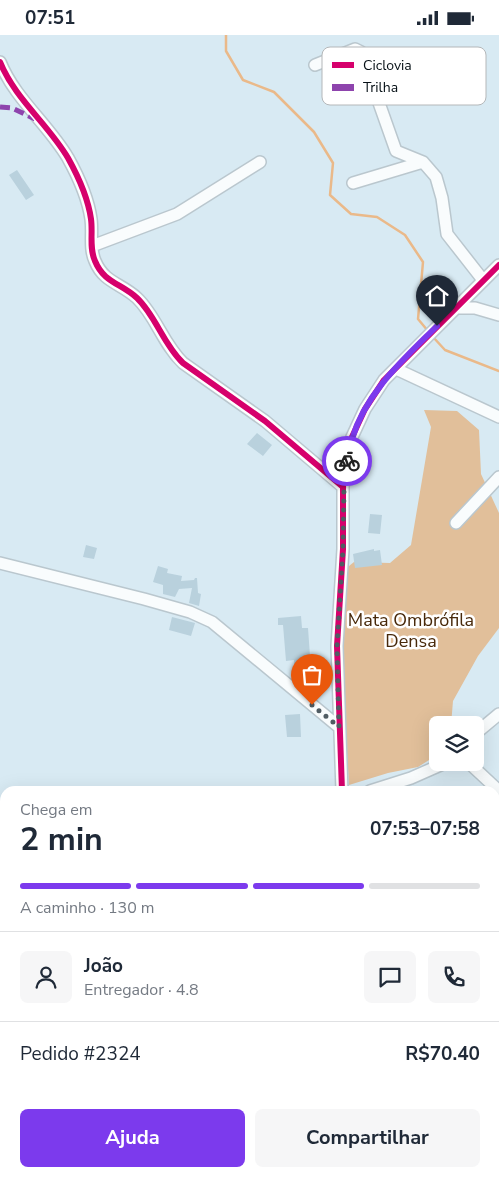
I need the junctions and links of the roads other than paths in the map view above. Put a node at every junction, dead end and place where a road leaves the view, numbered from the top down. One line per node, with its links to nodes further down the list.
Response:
1 (0, 62): 8 (street)
2 (322, 62): 3 (street)
3 (315, 65)
4 (380, 105): 6 (street)
5 (260, 162): 8 (street)
6 (423, 162): 7 (street); 10 (street)
7 (353, 183)
8 (92, 245): 16 (street)
9 (499, 265): 10 (street)
10 (483, 280): 11 (street)
11 (455, 307): 12 (street); 13 (street)
12 (499, 315)
13 (396, 369): 14 (street); 16 (street)
14 (499, 417)
15 (499, 477): 17 (street)
16 (344, 487): 21 (street)
17 (456, 523)
18 (0, 563): 21 (street)
19 (499, 714): 20 (street)
20 (484, 726)
21 (339, 727): 25 (street)
22 (429, 770): 24 (street)
23 (478, 771): 28 (street)
24 (400, 783): 26 (street); 27 (street)
25 (342, 786)
26 (389, 786)
27 (403, 786)
28 (494, 786)

